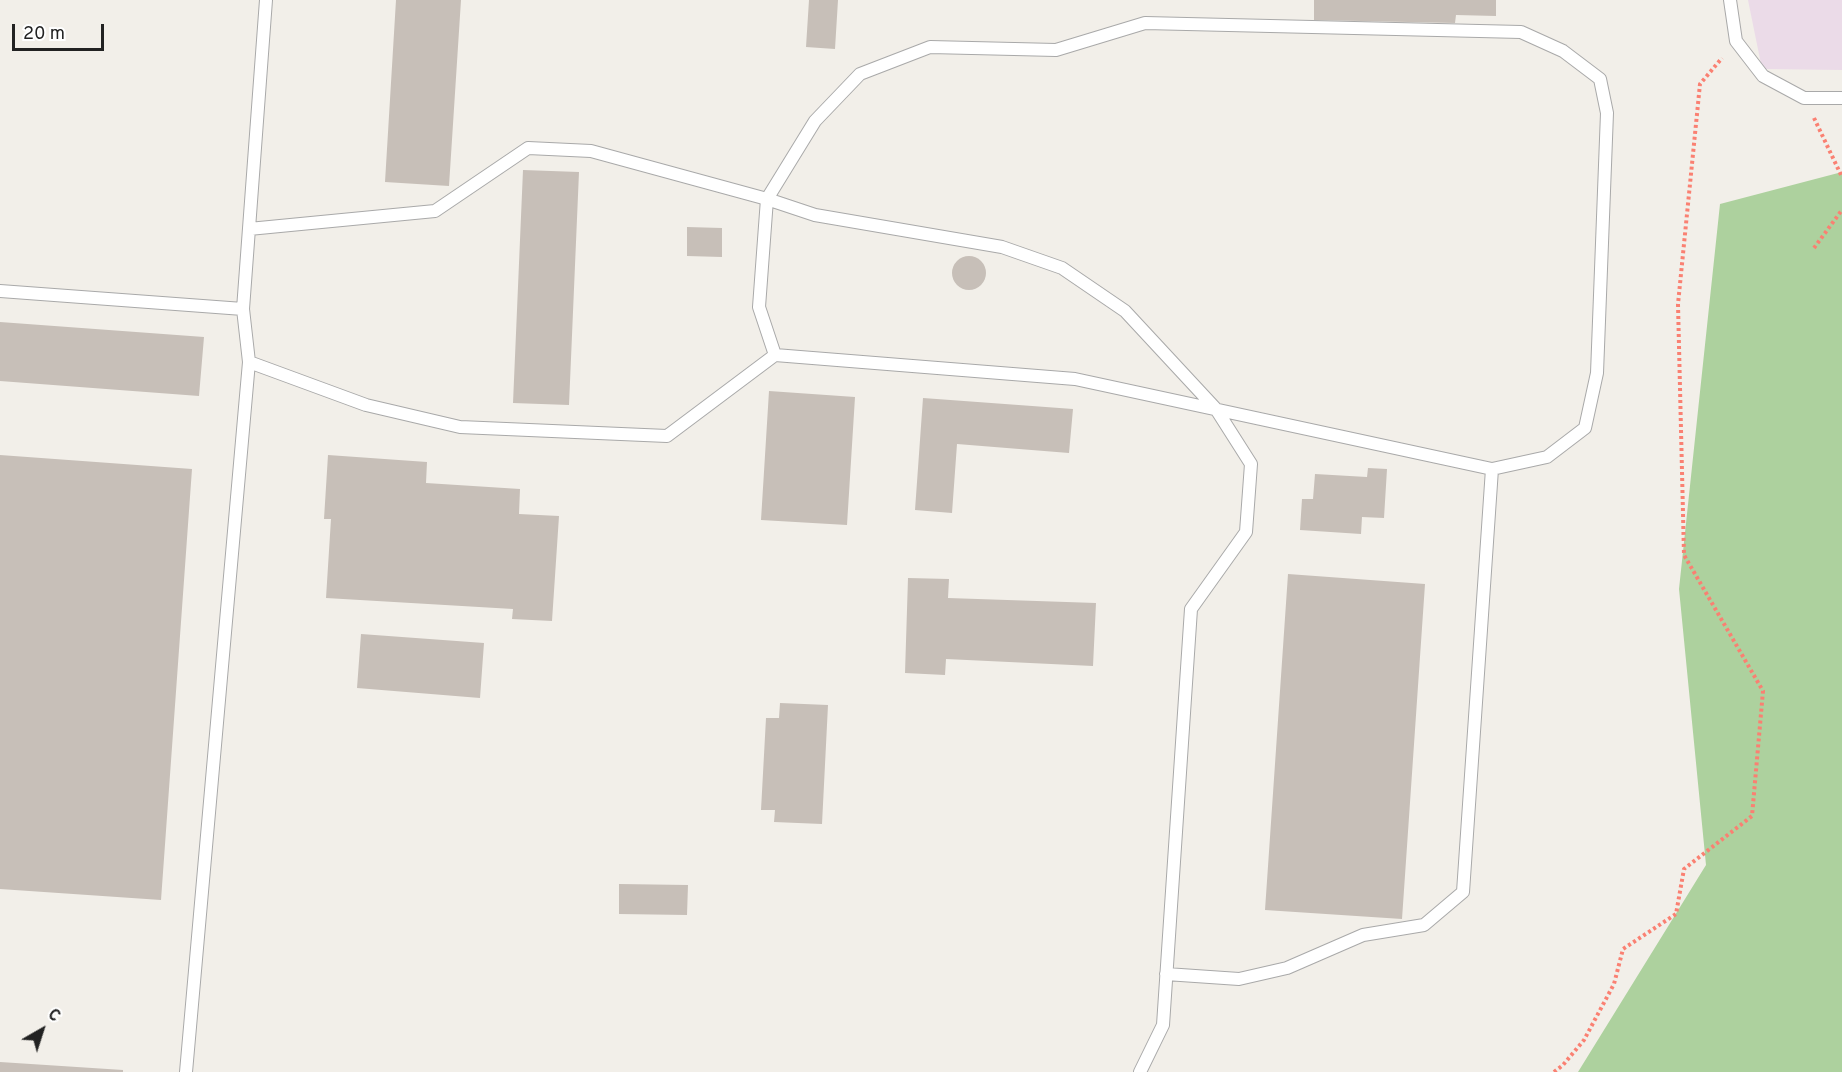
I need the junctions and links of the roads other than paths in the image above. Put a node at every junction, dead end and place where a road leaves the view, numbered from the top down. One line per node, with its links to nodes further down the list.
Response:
1 (266, 0): 5 (lane)
2 (1730, 0): 3 (lane)
3 (1842, 98)
4 (767, 199): 5 (lane); 8 (lane); 10 (lane); 11 (lane)
5 (249, 229): 7 (lane)
6 (0, 291): 7 (lane)
7 (243, 309): 9 (lane)
8 (775, 355): 9 (lane); 10 (lane)
9 (249, 362): 13 (lane)
10 (1216, 409): 11 (lane); 12 (lane)
11 (1492, 469): 12 (lane)
12 (1166, 974): 14 (lane)
13 (186, 1072)
14 (1140, 1072)

